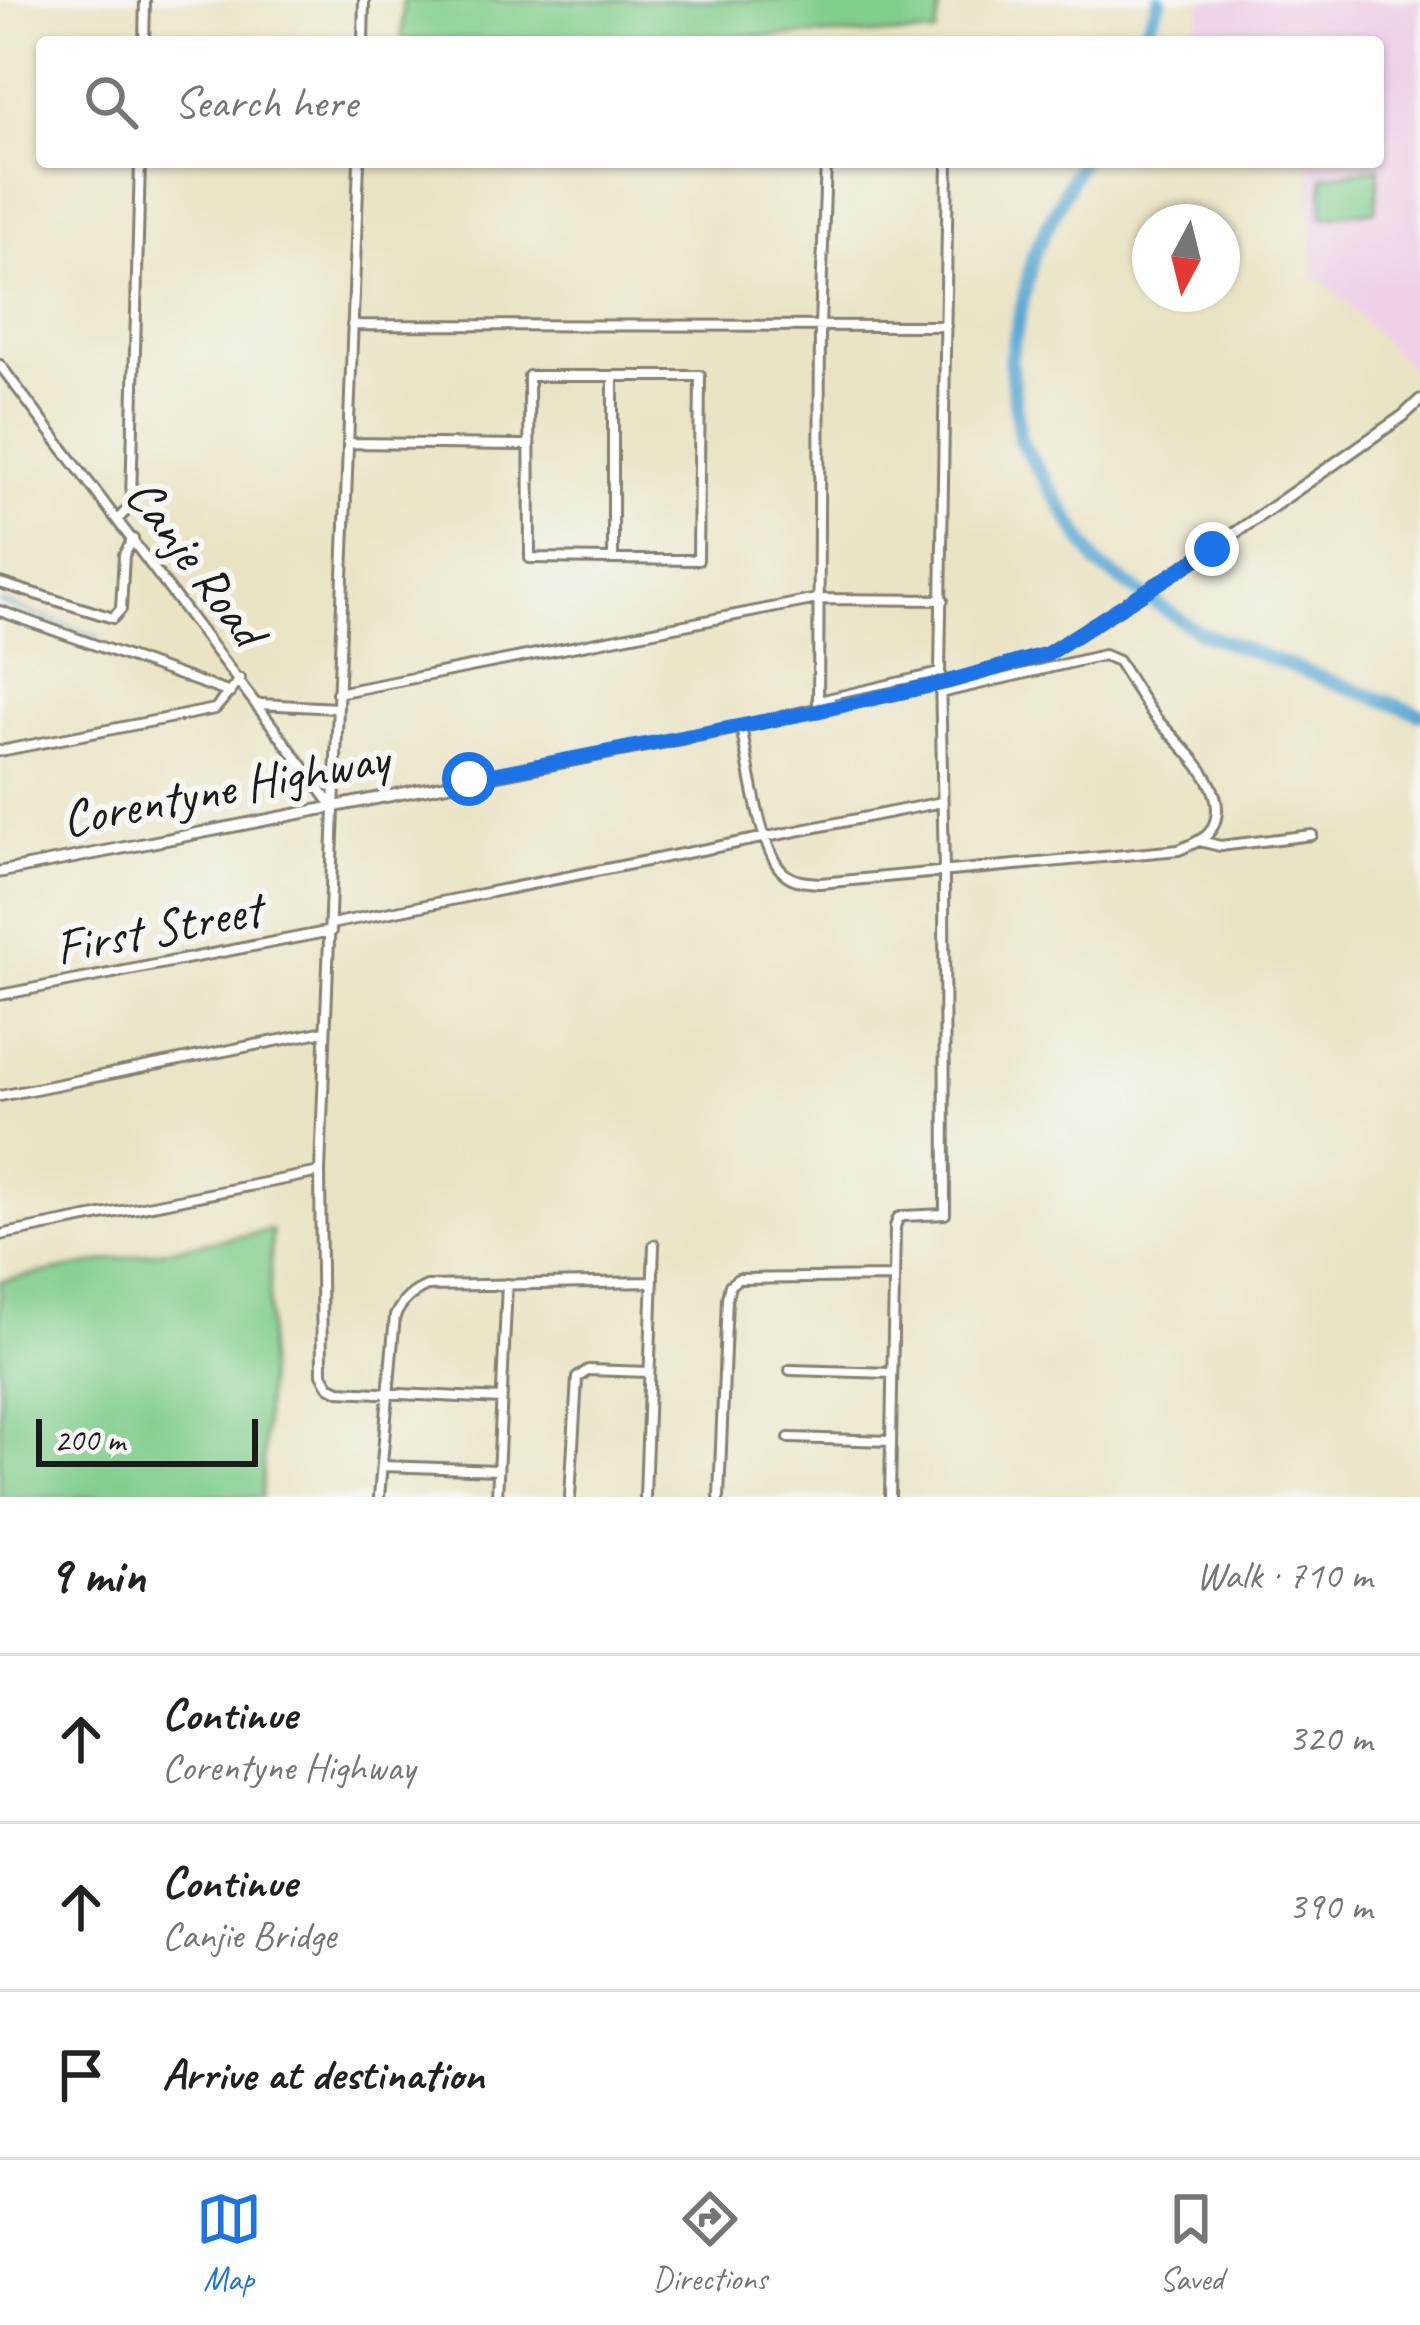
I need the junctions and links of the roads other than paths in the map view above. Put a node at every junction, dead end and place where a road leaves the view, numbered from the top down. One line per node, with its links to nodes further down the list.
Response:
1 (145, 0): 3 (street)
2 (364, 0): 4 (street)
3 (143, 36)
4 (363, 36)
5 (140, 168): 17 (street)
6 (358, 168): 9 (street)
7 (826, 168): 10 (street)
8 (948, 168): 11 (street)
9 (352, 325): 10 (street); 15 (street)
10 (820, 326): 11 (street); 21 (street)
11 (946, 326): 22 (street)
12 (0, 364): 17 (street, Canje Road)
13 (613, 376): 16 (street); 19 (street); 19 (street)
14 (1420, 400): 30 (main road, Corentyne Highway, bridge)
15 (348, 442): 16 (street); 27 (street)
16 (528, 445): 19 (street)
17 (118, 519): 18 (street, Canje Road)
18 (133, 539): 20 (street); 25 (street, Canje Road)
19 (613, 559)
20 (0, 583)
21 (817, 599): 22 (street); 27 (street); 30 (street)
22 (943, 600): 24 (street)
23 (0, 611): 26 (street)
24 (940, 673): 28 (street); 30 (street)
25 (240, 679): 26 (street); 29 (street, Canje Road)
26 (230, 693): 33 (street)
27 (337, 693): 31 (street)
28 (940, 694): 34 (street); 38 (street)
29 (258, 704): 31 (street); 35 (street, Canje Road)
30 (818, 706): 32 (main road, Corentyne Highway)
31 (337, 708): 35 (street)
32 (741, 727): 35 (main road, Corentyne Highway); 37 (street)
33 (0, 751)
34 (943, 802): 37 (street, First Street); 40 (street)
35 (333, 806): 39 (main road, Corentyne Highway); 41 (street)
36 (1312, 835): 38 (street)
37 (765, 839): 40 (street); 41 (street, First Street)
38 (1198, 841): 40 (street)
39 (0, 872)
40 (944, 872): 48 (street)
41 (331, 927): 42 (street, First Street); 43 (street)
42 (0, 995)
43 (325, 1031): 44 (street); 45 (street)
44 (0, 1096)
45 (320, 1172): 46 (street); 54 (street)
46 (0, 1235)
47 (654, 1244): 49 (street)
48 (892, 1276): 53 (street); 64 (street)
49 (652, 1282): 50 (street); 52 (street)
50 (507, 1284): 54 (street); 55 (street)
51 (790, 1370): 53 (street)
52 (650, 1372): 62 (street); 63 (street)
53 (892, 1372): 57 (street)
54 (386, 1392): 55 (street); 58 (street)
55 (501, 1399): 59 (street)
56 (789, 1438): 57 (street)
57 (890, 1441): 65 (street)
58 (382, 1466): 59 (street); 60 (street)
59 (498, 1470): 61 (street)
60 (379, 1497)
61 (497, 1497)
62 (570, 1497)
63 (645, 1497)
64 (719, 1497)
65 (890, 1497)

